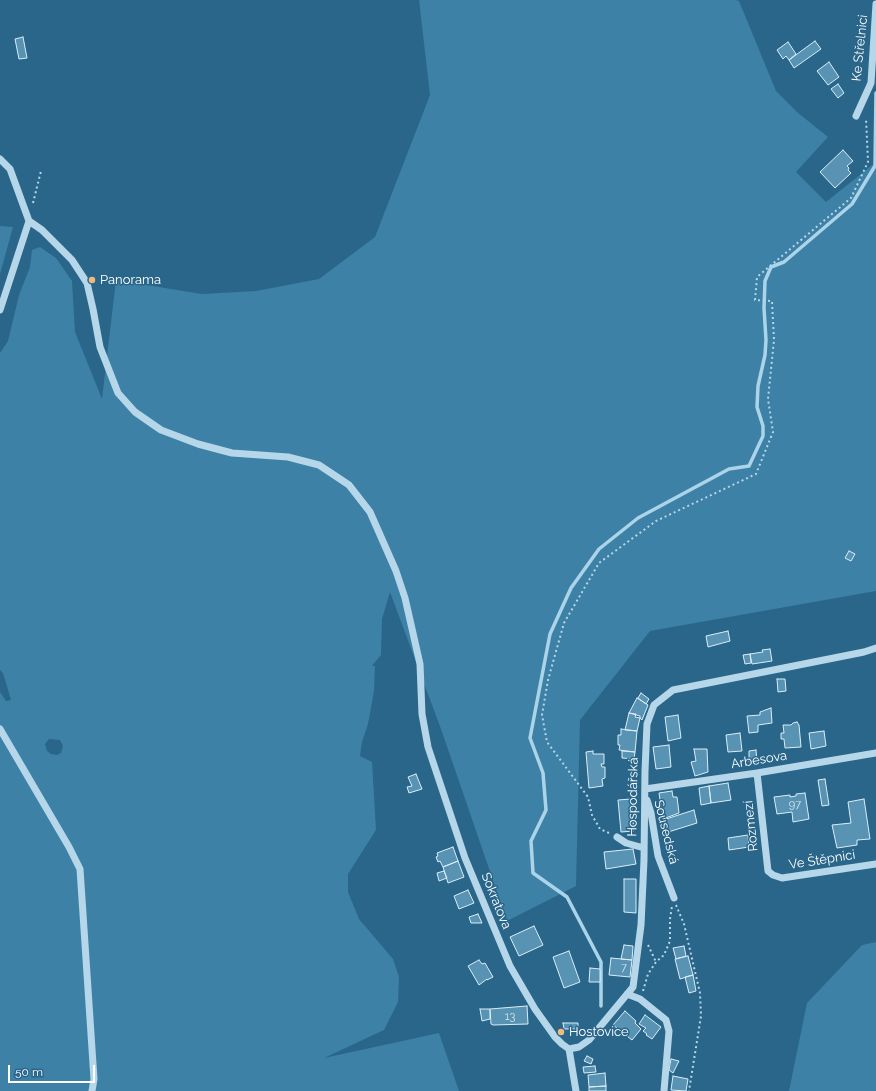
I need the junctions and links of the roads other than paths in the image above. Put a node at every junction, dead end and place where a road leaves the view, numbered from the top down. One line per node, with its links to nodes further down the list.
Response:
1 (876, 4): 2 (street, Ke Střelnici)
2 (856, 116)
3 (0, 159): 4 (street)
4 (29, 220): 5 (street); 17 (street, Sokratova)
5 (0, 310)
6 (876, 648): 10 (street, Hospodářská)
7 (0, 729): 18 (street)
8 (876, 753): 9 (street, Arbesova)
9 (757, 773): 10 (street, Arbesova); 14 (street, Rozmezí)
10 (644, 792): 12 (street, Hospodářská); 15 (street, Sousedská)
11 (617, 837): 12 (street)
12 (644, 848): 16 (street, Hospodářská)
13 (876, 864): 14 (street, Ve Štěpnici)
14 (773, 875)
15 (674, 898)
16 (627, 994): 17 (street, Hospodářská); 20 (street)
17 (570, 1049): 19 (street)
18 (92, 1091)
19 (576, 1091)
20 (664, 1091)

